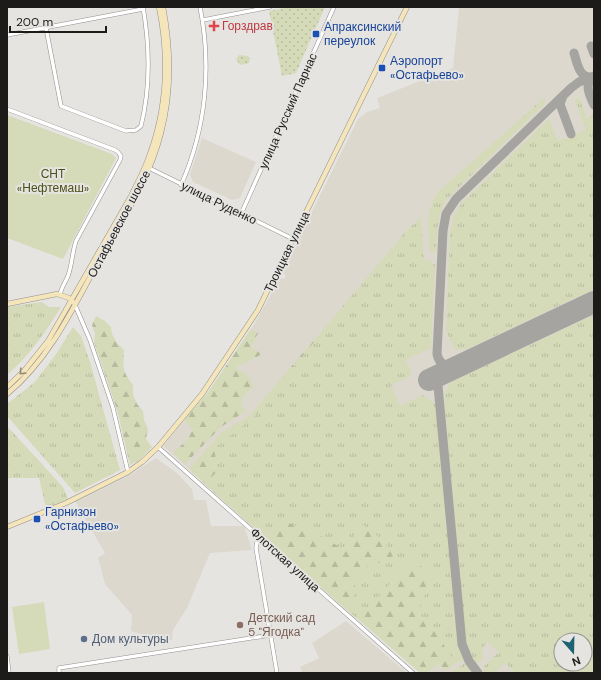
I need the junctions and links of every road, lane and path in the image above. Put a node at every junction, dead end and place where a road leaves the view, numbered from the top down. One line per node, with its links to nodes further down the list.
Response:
1 (159, 7): 12 (street, Остафьевское шоссе)
2 (163, 7): 12 (street, Остафьевское шоссе)
3 (200, 7): 8 (street)
4 (270, 7): 8 (street)
5 (334, 7): 14 (street, улица Русский Парнас)
6 (407, 7): 15 (street, Троицкая улица)
7 (143, 8): 9 (street); 9 (street)
8 (203, 20): 13 (street)
9 (46, 28): 10 (street)
10 (7, 36)
11 (7, 110): 16 (street)
12 (147, 167): 13 (street, улица Руденко); 17 (street, Остафьевское шоссе)
13 (181, 185): 14 (street, улица Руденко)
14 (241, 214): 15 (street, улица Руденко)
15 (293, 239): 23 (street, Троицкая улица)
16 (60, 295): 17 (street); 18 (street)
17 (74, 302): 19 (street, Остафьевское шоссе); 20 (street); 21 (street, Остафьевское шоссе, one-way to 21)
18 (7, 304)
19 (69, 314): 20 (street); 22 (street, Остафьевское шоссе)
20 (81, 316): 24 (street)
21 (7, 387)
22 (7, 394)
23 (158, 447): 24 (street, Троицкая улица); 26 (street, Флотская улица)
24 (128, 472): 25 (street, Троицкая улица)
25 (7, 527)
26 (258, 536): 27 (street); 32 (street, Флотская улица)
27 (270, 635): 30 (street); 31 (street)
28 (7, 656): 29 (street)
29 (9, 673)
30 (59, 673)
31 (277, 673)
32 (413, 673)

